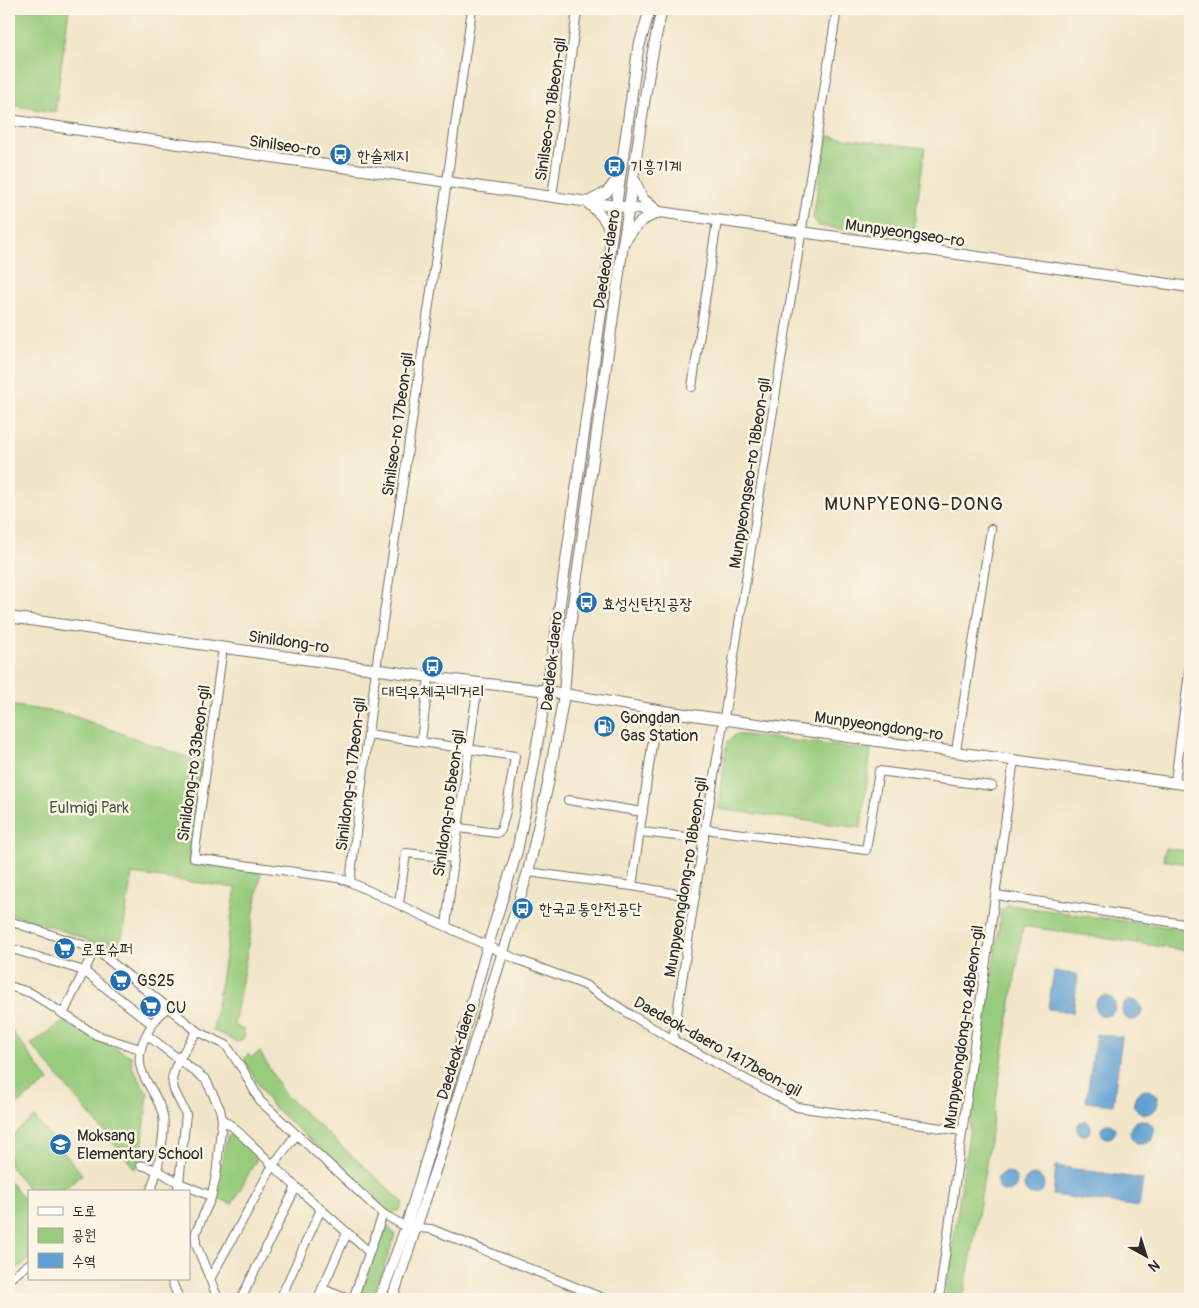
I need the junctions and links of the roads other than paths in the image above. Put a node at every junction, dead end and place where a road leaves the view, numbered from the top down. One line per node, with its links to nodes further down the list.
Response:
1 (472, 9): 12 (street)
2 (561, 9): 7 (street, Sinilseo-ro 18beon-gil)
3 (650, 9): 10 (main road, Daedeok-daero)
4 (662, 9): 11 (main road, Daedeok-daero)
5 (837, 9): 19 (street, Munpyeongseo-ro 18beon-gil)
6 (1182, 9): 8 (street)
7 (577, 10): 13 (street, Sinilseo-ro 18beon-gil)
8 (1190, 10)
9 (9, 120): 12 (main road, Sinilseo-ro)
10 (620, 176): 14 (main road); 15 (main road, Daedeok-daero)
11 (634, 179): 16 (main road, Daedeok-daero); 17 (main road)
12 (446, 183): 13 (main road, Sinilseo-ro); 28 (street, Sinilseo-ro 17beon-gil)
13 (552, 196): 14 (main road, Sinilseo-ro)
14 (587, 202): 15 (main road, Sinilseo-ro); 20 (main road)
15 (616, 206): 16 (main road, Munpyeongseo-ro); 20 (main road, Daedeok-daero)
16 (629, 208): 17 (main road, Munpyeongseo-ro); 21 (main road, Daedeok-daero)
17 (659, 213): 18 (main road, Munpyeongseo-ro); 21 (main road)
18 (717, 221): 19 (main road, Munpyeongseo-ro); 23 (street)
19 (800, 233): 22 (main road, Munpyeongseo-ro); 34 (street, Munpyeongseo-ro 18beon-gil)
20 (613, 240): 31 (main road, Daedeok-daero)
21 (623, 244): 32 (main road, Daedeok-daero)
22 (1190, 288)
23 (692, 387)
24 (991, 529): 38 (street)
25 (9, 617): 26 (main road, Sinildong-ro)
26 (223, 647): 28 (main road, Sinildong-ro); 51 (street, Sinildong-ro 33beon-gil)
27 (1190, 666): 40 (street)
28 (376, 669): 29 (main road, Sinildong-ro); 35 (street, Sinildong-ro 17beon-gil)
29 (429, 677): 30 (main road, Sinildong-ro); 36 (street)
30 (478, 684): 31 (main road, Sinildong-ro); 37 (street, Sinildong-ro 5beon-gil)
31 (547, 691): 32 (main road, Sinildong-ro); 59 (main road, Daedeok-daero)
32 (564, 695): 33 (main road, Munpyeongdong-ro); 50 (main road, Daedeok-daero)
33 (657, 710): 34 (main road, Munpyeongdong-ro); 44 (street)
34 (724, 718): 38 (main road, Munpyeongdong-ro); 46 (street, Munpyeongdong-ro 18beon-gil)
35 (368, 734): 36 (street); 51 (street, Sinildong-ro 17beon-gil)
36 (421, 741): 37 (street)
37 (470, 748): 45 (street, Sinildong-ro 5beon-gil); 45 (street)
38 (956, 751): 39 (main road, Munpyeongdong-ro)
39 (1014, 759): 40 (main road, Munpyeongdong-ro); 53 (street, Munpyeongdong-ro 48beon-gil)
40 (1175, 782): 41 (main road, Munpyeongdong-ro)
41 (1190, 785)
42 (992, 786): 46 (street)
43 (568, 800): 44 (street)
44 (643, 812): 47 (street)
45 (459, 828): 49 (street, Sinildong-ro 5beon-gil)
46 (704, 829): 48 (street, Munpyeongdong-ro 18beon-gil)
47 (641, 832): 48 (street); 52 (street)
48 (704, 839): 54 (street, Munpyeongdong-ro 18beon-gil)
49 (454, 858): 55 (street); 58 (street, Sinildong-ro 5beon-gil)
50 (528, 872): 52 (street); 62 (main road, Daedeok-daero)
51 (350, 882): 55 (street, Sinildong-ro 33beon-gil)
52 (632, 886): 54 (street)
53 (996, 895): 57 (street); 74 (street, Munpyeongdong-ro 48beon-gil)
54 (695, 897): 70 (street, Munpyeongdong-ro 18beon-gil)
55 (399, 903): 58 (street, Sinildong-ro 33beon-gil)
56 (9, 921): 61 (street)
57 (1190, 925)
58 (446, 926): 59 (street, Sinildong-ro 33beon-gil)
59 (488, 945): 62 (street, Sinildong-ro 33beon-gil); 86 (main road, Daedeok-daero)
60 (9, 948): 63 (street)
61 (96, 949): 63 (street); 65 (street)
62 (503, 952): 70 (street, Daedeok-daero 1417beon-gil); 86 (main road, Daedeok-daero)
63 (84, 970): 66 (street); 67 (street)
64 (9, 986): 66 (street)
65 (169, 1006): 67 (street); 68 (street)
66 (63, 1014): 71 (street)
67 (152, 1024): 69 (street)
68 (197, 1030): 72 (street); 75 (street)
69 (147, 1035): 71 (street); 72 (street)
70 (673, 1040): 74 (street, Daedeok-daero 1417beon-gil)
71 (140, 1049): 78 (street)
72 (180, 1058): 73 (street); 79 (street)
73 (222, 1120): 77 (street); 83 (street)
74 (962, 1131): 104 (street, Munpyeongdong-ro 48beon-gil)
75 (296, 1135): 77 (street); 85 (street)
76 (141, 1165): 78 (street)
77 (273, 1165): 80 (street); 91 (street)
78 (157, 1170): 79 (street); 81 (street)
79 (180, 1183): 82 (street); 83 (street)
80 (296, 1188): 84 (street); 96 (street)
81 (151, 1190)
82 (178, 1190)
83 (211, 1196): 91 (street)
84 (321, 1209): 87 (street); 97 (street)
85 (383, 1214): 86 (street); 88 (street)
86 (411, 1227): 101 (main road, Daedeok-daero); 102 (main road, Daedeok-daero); 103 (street)
87 (347, 1233): 88 (street); 93 (street)
88 (369, 1252): 100 (street)
89 (28, 1265): 90 (street)
90 (9, 1279)
91 (210, 1279): 95 (street)
92 (171, 1280): 94 (street)
93 (322, 1289): 98 (street); 99 (street)
94 (180, 1299)
95 (218, 1299)
96 (241, 1299)
97 (280, 1299)
98 (318, 1299)
99 (348, 1299)
100 (353, 1299)
101 (380, 1299)
102 (392, 1299)
103 (605, 1299)
104 (939, 1299)

